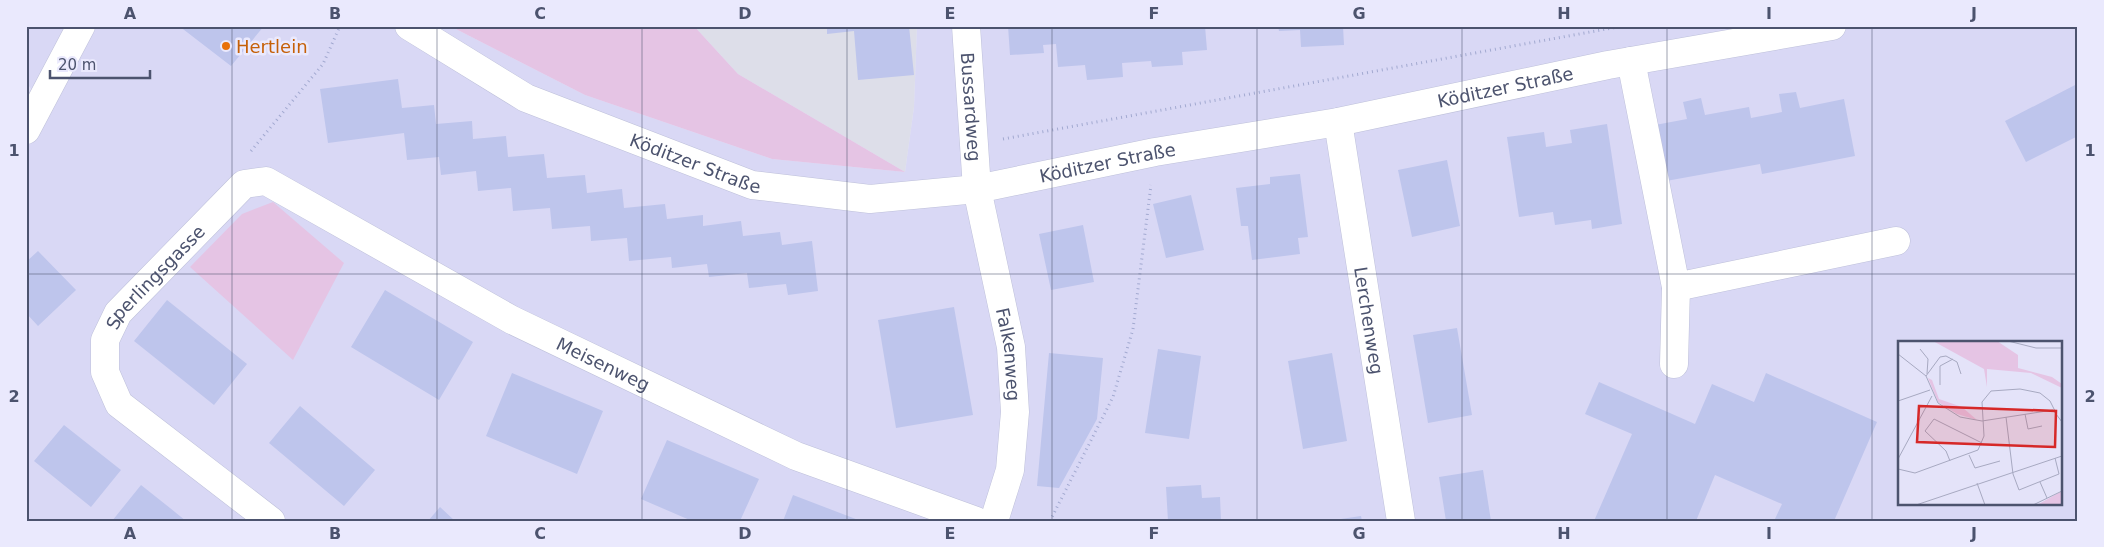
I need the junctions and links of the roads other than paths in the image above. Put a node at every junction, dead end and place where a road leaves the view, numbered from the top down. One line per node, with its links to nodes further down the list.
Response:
1 (81, 26): 8 (street)
2 (408, 26): 10 (street, Köditzer Straße)
3 (966, 26): 10 (street, Bussardweg)
4 (1832, 26): 5 (street, Köditzer Straße)
5 (1743, 34): 6 (street, Köditzer Straße)
6 (1631, 61): 7 (street, Köditzer Straße); 12 (street)
7 (1338, 122): 10 (street, Köditzer Straße); 17 (street, Lerchenweg)
8 (26, 130)
9 (244, 184): 14 (street, Sperlingsgasse); 15 (street, Meisenweg)
10 (977, 189): 16 (street, Falkenweg)
11 (1896, 241): 12 (street)
12 (1676, 287): 13 (street)
13 (1674, 364)
14 (271, 521)
15 (976, 521)
16 (994, 521)
17 (1401, 521)

